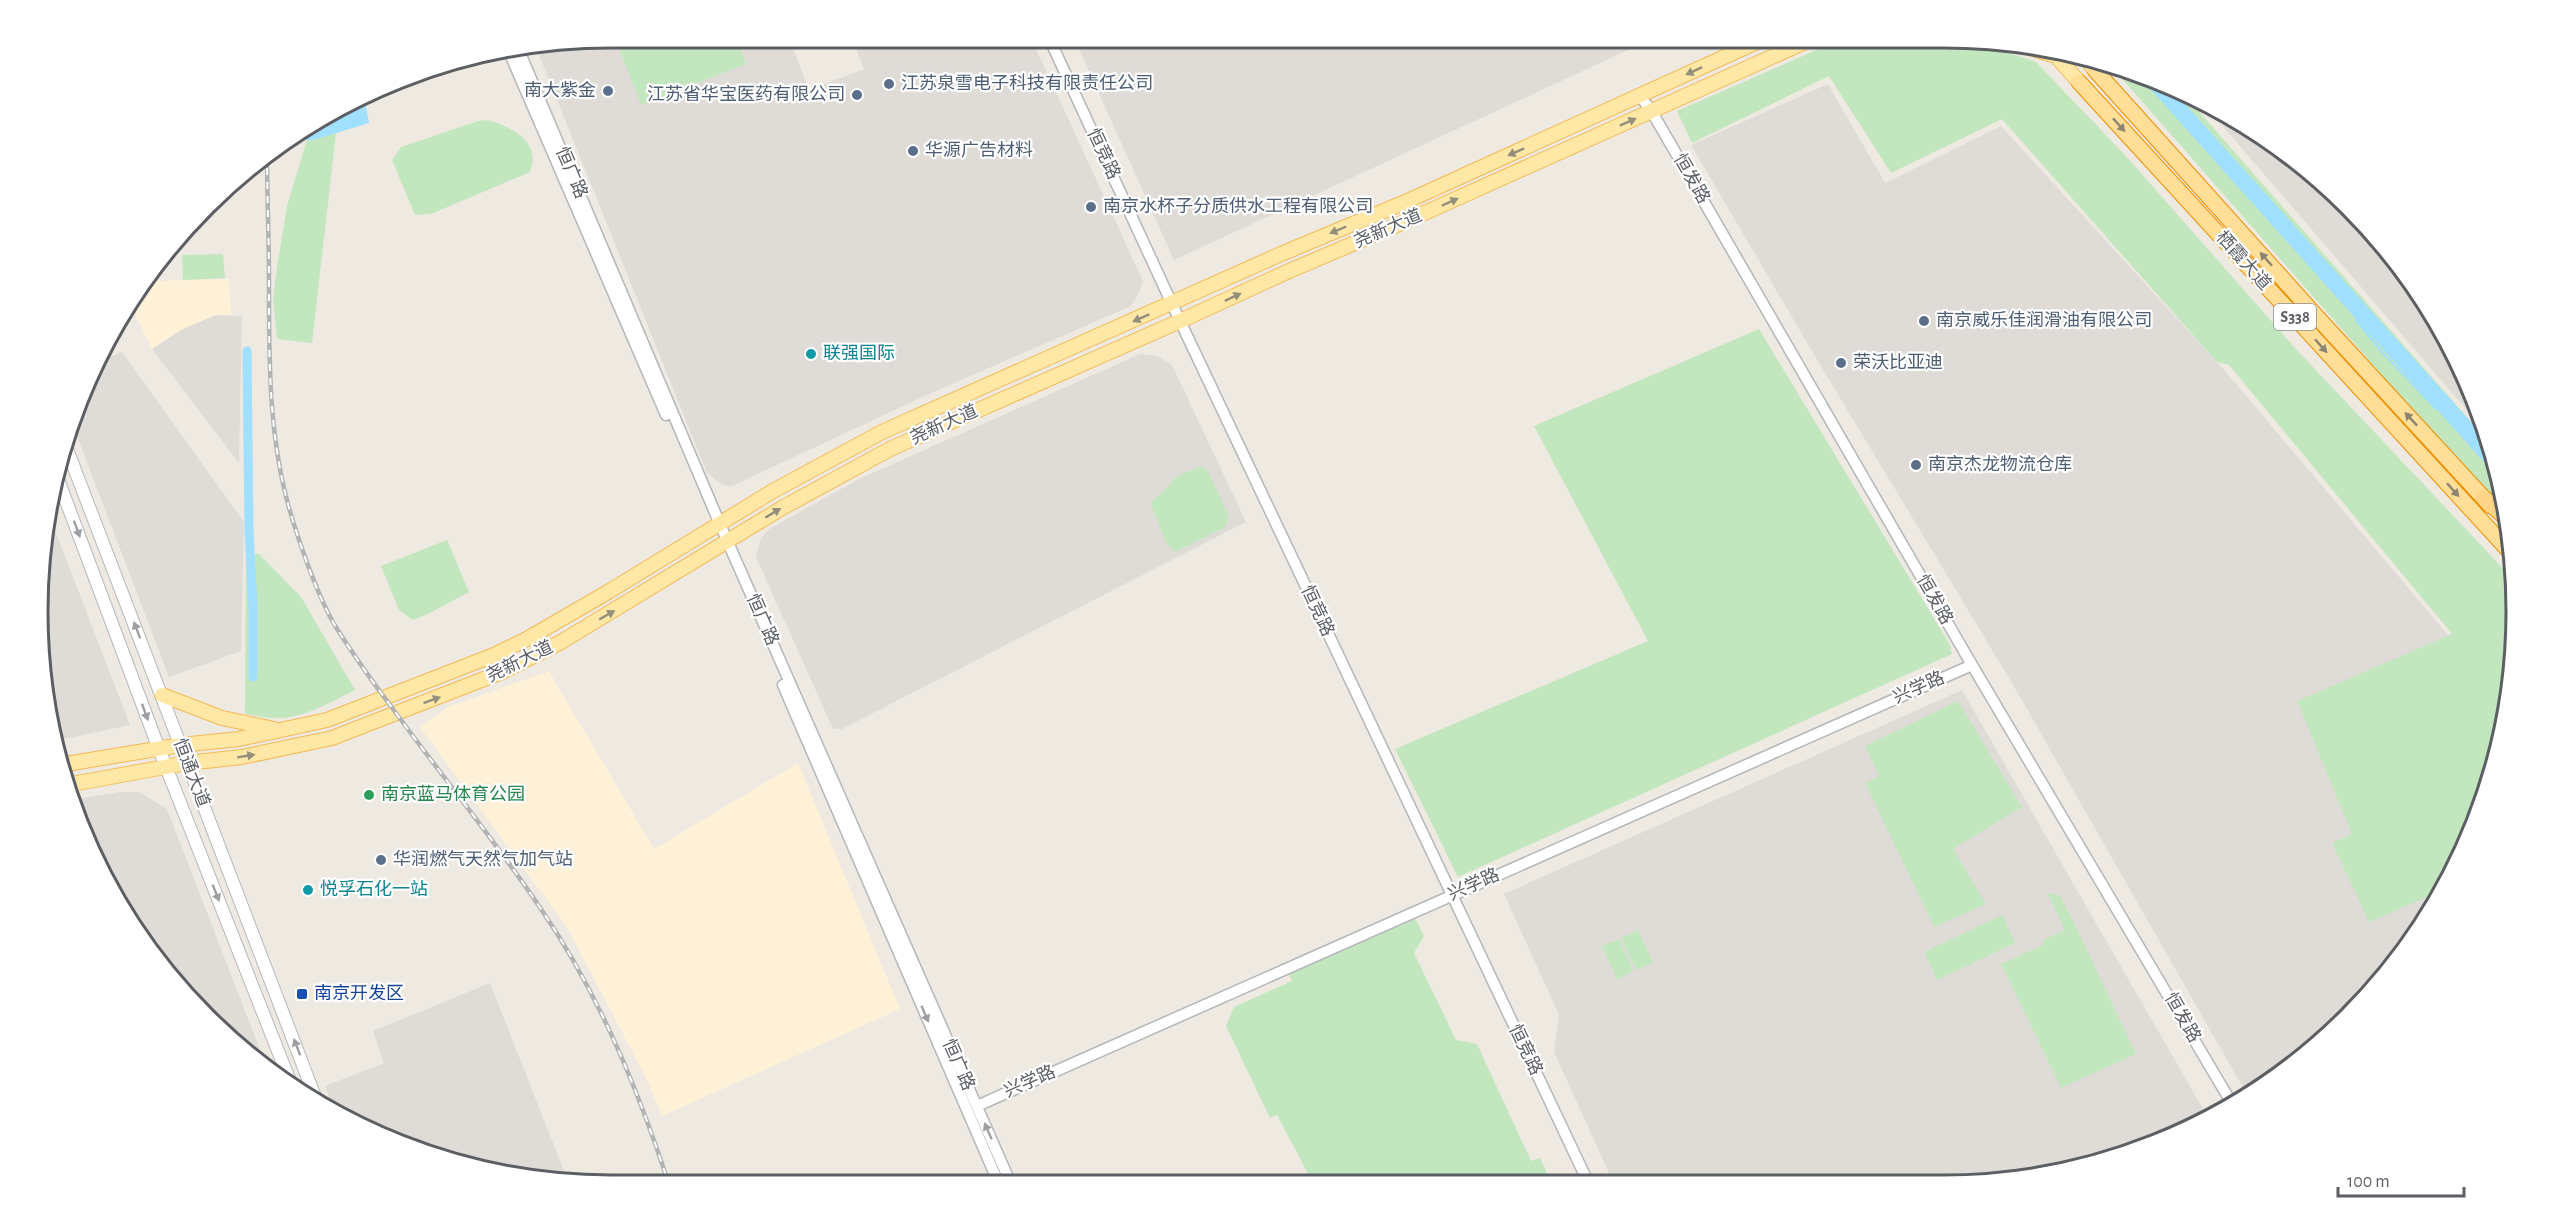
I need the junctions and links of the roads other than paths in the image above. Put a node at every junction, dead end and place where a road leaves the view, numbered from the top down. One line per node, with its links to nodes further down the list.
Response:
1 (1054, 48): 11 (street, 恒竞路)
2 (1744, 48): 9 (main road, 尧新大道, one-way to 9)
3 (1792, 48): 10 (main road, 尧新大道)
4 (521, 56): 18 (street, 恒广路)
5 (512, 57): 18 (street, 恒广路)
6 (2060, 61): 8 (main road, 栖霞大道 / S338)
7 (2095, 70): 15 (highway, 栖霞大道 / S338, one-way to 7)
8 (2079, 82): 20 (highway, 栖霞大道 / S338, one-way to 20)
9 (1640, 96): 10 (street, 恒发路); 11 (main road, 尧新大道, one-way to 11)
10 (1652, 111): 12 (main road, 尧新大道, one-way to 10); 21 (street, 恒发路)
11 (1172, 304): 12 (street, 恒竞路); 18 (main road, 尧新大道, one-way to 18)
12 (1180, 321): 19 (main road, 尧新大道, one-way to 12); 30 (street, 恒竞路)
13 (70, 457): 22 (main road, 恒通大道, one-way to 13)
14 (62, 489): 25 (main road, 恒通大道, one-way to 25)
15 (2483, 497): 16 (highway); 17 (highway, 栖霞大道 / S338)
16 (2496, 509)
17 (2497, 512)
18 (717, 525): 19 (street, 恒广路); 23 (main road, 尧新大道)
19 (724, 543): 26 (main road, 尧新大道, one-way to 19); 34 (street, 恒广路); 35 (street, 恒广路, one-way to 35)
20 (2502, 543)
21 (1972, 665): 30 (street, 兴学路); 33 (street, 恒发路)
22 (162, 695): 23 (main road); 24 (main road, 恒通大道)
23 (282, 731): 24 (main road, 尧新大道)
24 (181, 745): 25 (main road, 尧新大道); 26 (main road, 恒通大道)
25 (159, 749): 27 (main road, 尧新大道); 28 (main road, 恒通大道)
26 (188, 763): 28 (main road, 尧新大道); 32 (main road, 恒通大道, one-way to 26)
27 (69, 764)
28 (166, 767): 29 (main road, 尧新大道); 31 (main road, 恒通大道, one-way to 31)
29 (75, 783)
30 (1452, 896): 34 (street, 兴学路); 37 (street, 恒竞路)
31 (286, 1072)
32 (312, 1089)
33 (2228, 1097)
34 (977, 1106): 36 (street, 恒广路, one-way to 34)
35 (995, 1175)
36 (1007, 1175)
37 (1585, 1175)

